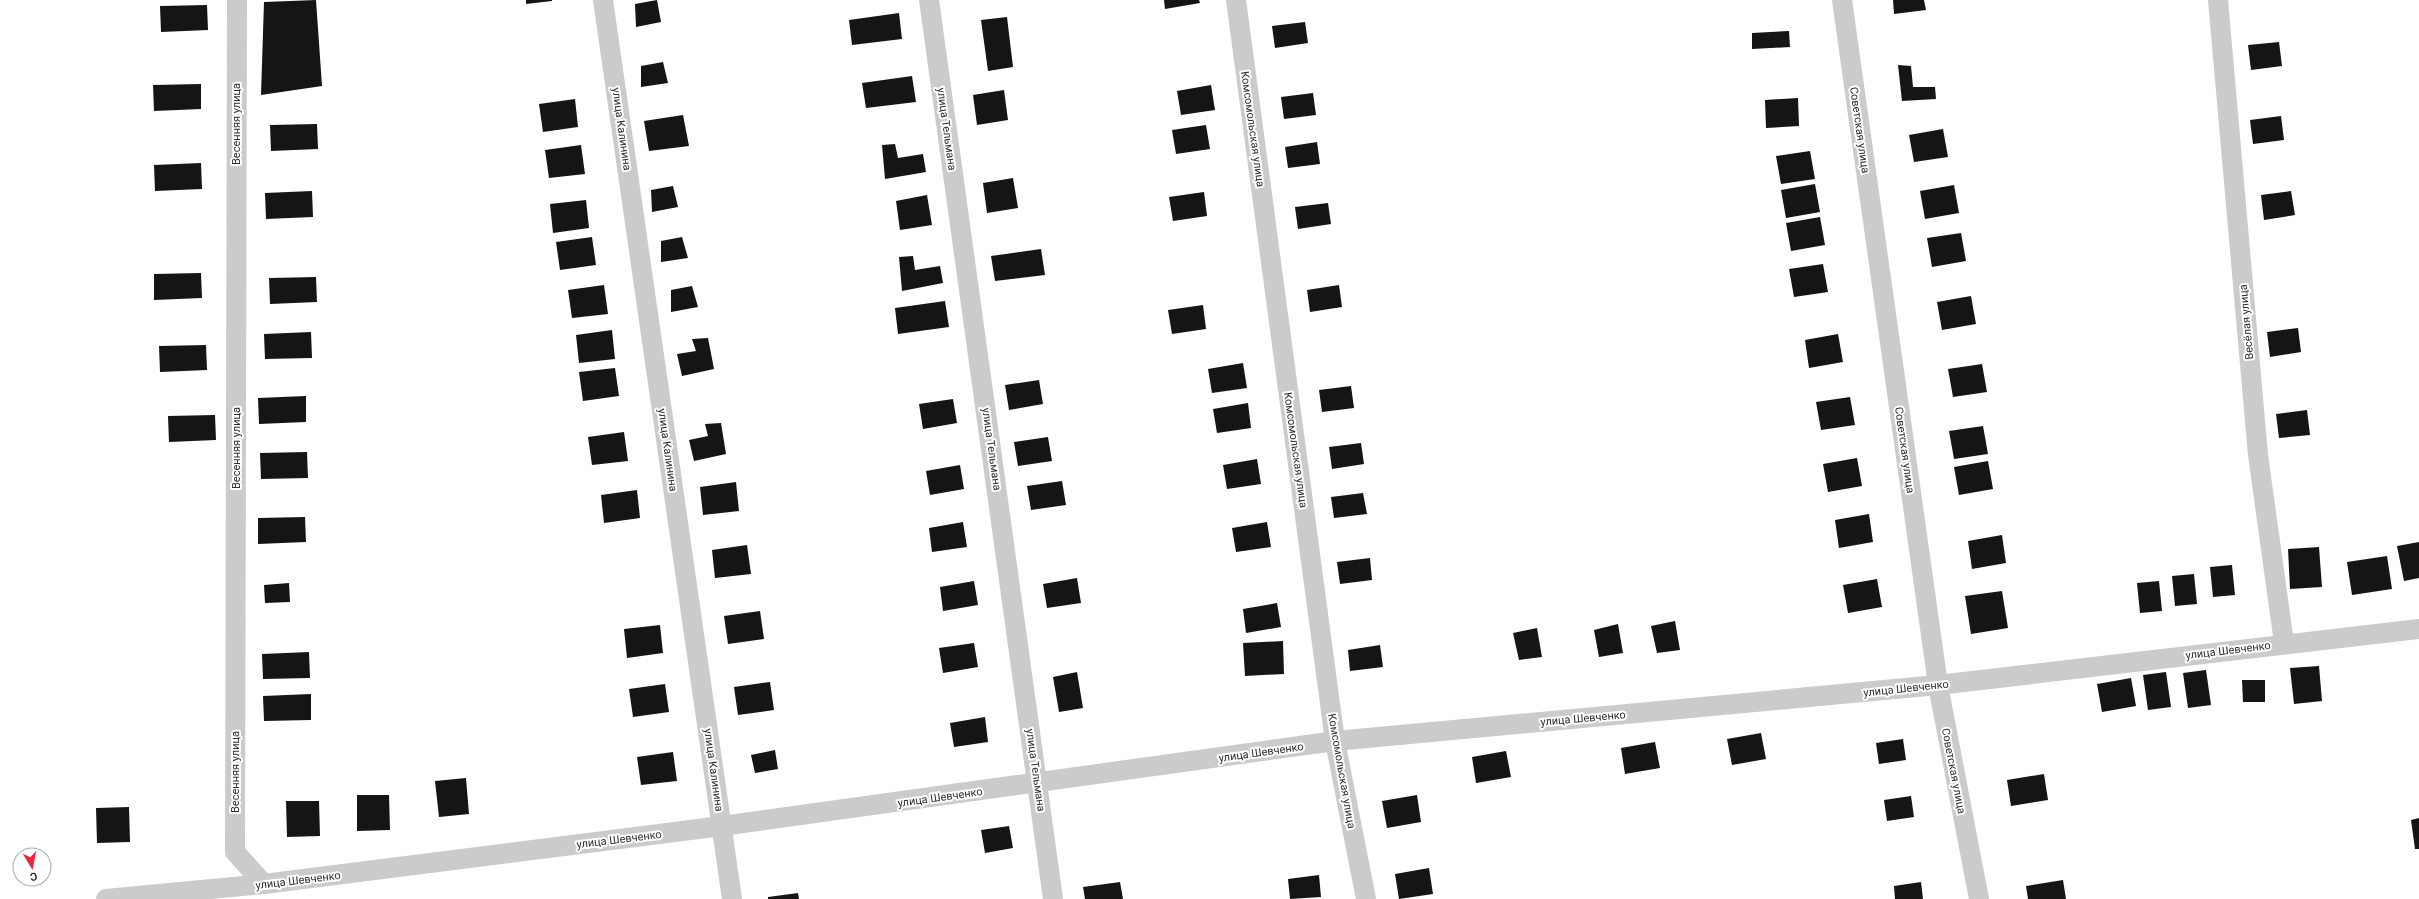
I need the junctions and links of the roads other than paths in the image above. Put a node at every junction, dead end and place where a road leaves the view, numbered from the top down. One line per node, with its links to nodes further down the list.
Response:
1 (237, 0): 13 (street, Весенняя улица)
2 (603, 0): 12 (street, улица Калинина)
3 (929, 0): 11 (street, улица Тельмана)
4 (1236, 0): 10 (street, Комсомольская улица)
5 (1842, 0): 9 (street, Советская улица)
6 (2218, 0): 8 (street, Весёлая улица)
7 (2419, 629): 8 (street, улица Шевченко)
8 (2284, 643): 9 (street, улица Шевченко)
9 (1938, 685): 10 (street, улица Шевченко); 18 (street, Советская улица)
10 (1336, 741): 11 (street, улица Шевченко); 17 (street, Комсомольская улица)
11 (1038, 784): 12 (street, улица Шевченко); 16 (street, улица Тельмана)
12 (722, 826): 13 (street, улица Шевченко); 15 (street, улица Калинина)
13 (264, 884): 14 (street, улица Шевченко)
14 (106, 899)
15 (732, 899)
16 (1053, 899)
17 (1366, 899)
18 (1979, 899)

